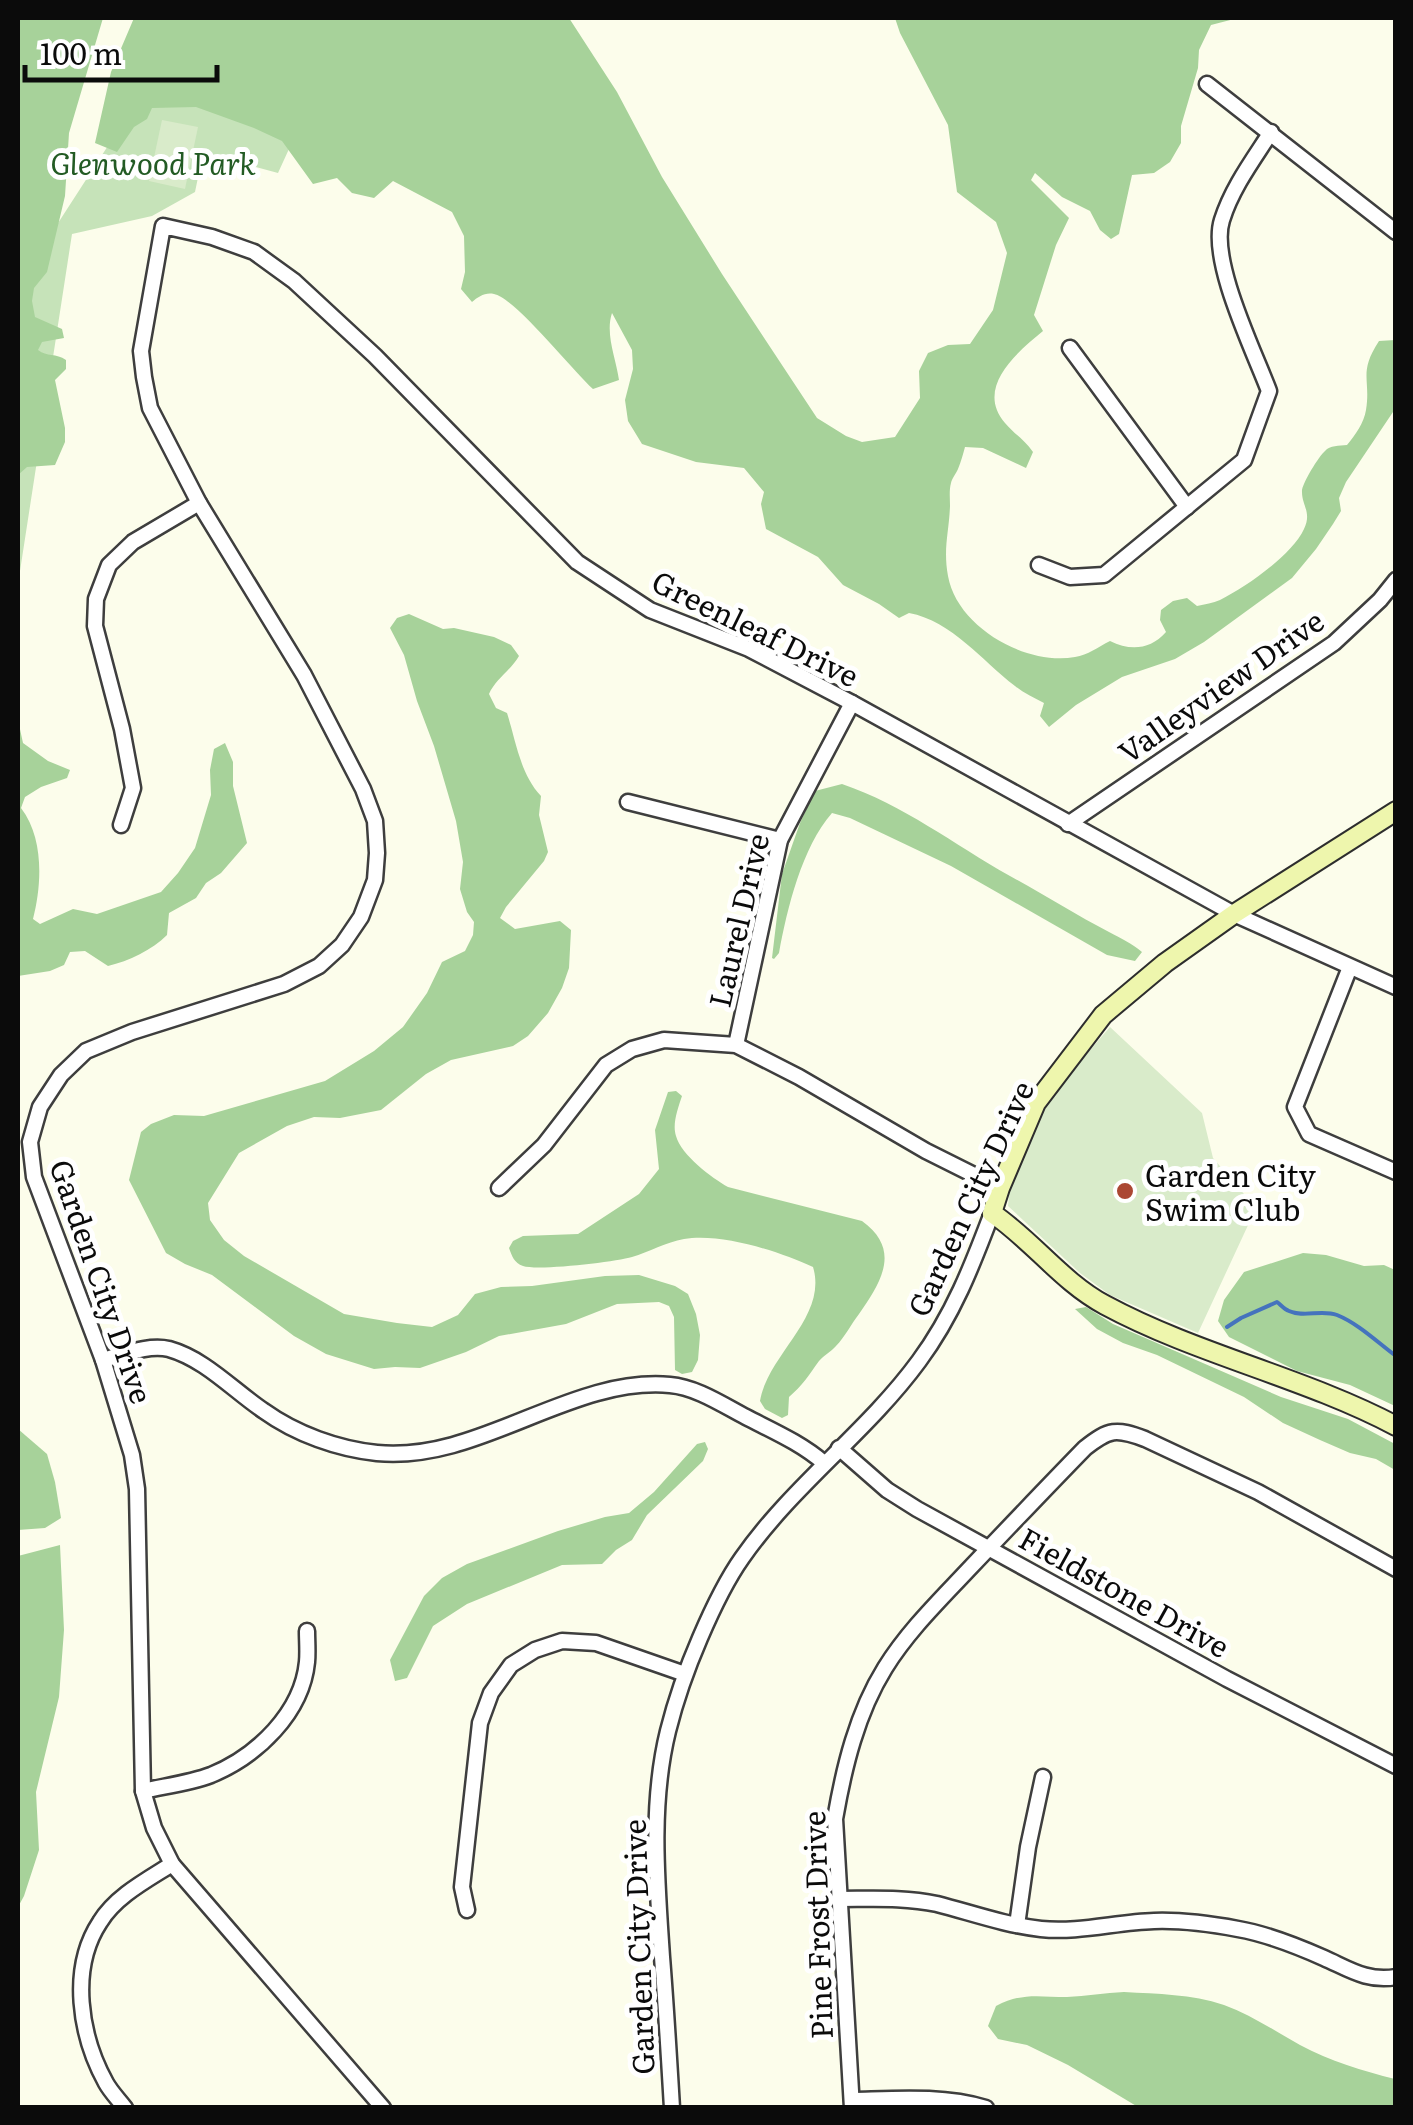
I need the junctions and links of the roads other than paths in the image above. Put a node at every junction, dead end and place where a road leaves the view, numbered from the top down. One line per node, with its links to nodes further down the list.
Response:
1 (1207, 84): 2 (street)
2 (1271, 132): 4 (street); 7 (street)
3 (163, 226): 6 (street, Garden City Drive); 10 (street, Greenleaf Drive)
4 (1396, 232)
5 (1070, 348): 7 (street)
6 (199, 503): 14 (street); 24 (street, Garden City Drive)
7 (1188, 507): 8 (street)
8 (1040, 565)
9 (1396, 580): 13 (street, Valleyview Drive)
10 (852, 704): 13 (street, Greenleaf Drive); 15 (street, Laurel Drive)
11 (628, 802): 15 (street)
12 (1396, 811): 16 (street, Garden City Drive)
13 (1068, 824): 16 (street, Greenleaf Drive)
14 (121, 825)
15 (780, 840): 19 (street, Laurel Drive)
16 (1234, 914): 17 (street, Greenleaf Drive); 22 (street, Garden City Drive)
17 (1350, 967): 18 (street, Greenleaf Drive); 20 (street)
18 (1396, 986)
19 (736, 1046): 21 (street); 22 (street, Laurel Drive)
20 (1396, 1172)
21 (499, 1188)
22 (1000, 1188): 23 (street, Garden City Drive)
23 (992, 1213): 25 (street); 26 (street, Garden City Drive)
24 (102, 1360): 27 (street); 34 (street, Garden City Drive)
25 (1396, 1426)
26 (839, 1448): 27 (street, Garden City Drive); 28 (street, Fieldstone Drive)
27 (824, 1463): 31 (street, Garden City Drive)
28 (989, 1548): 29 (street, Pine Frost Drive); 32 (street, Fieldstone Drive); 36 (street, Pine Frost Drive)
29 (1396, 1569)
30 (307, 1631): 34 (street)
31 (685, 1674): 37 (street); 43 (street, Garden City Drive)
32 (1396, 1766)
33 (1043, 1777): 38 (street)
34 (143, 1792): 35 (street, Garden City Drive)
35 (172, 1864): 41 (street); 42 (street, Garden City Drive)
36 (839, 1899): 38 (street); 40 (street, Pine Frost Drive)
37 (467, 1910)
38 (1017, 1926): 39 (street)
39 (1396, 1977)
40 (852, 2104): 44 (street)
41 (126, 2108)
42 (382, 2108)
43 (672, 2108)
44 (986, 2108)

